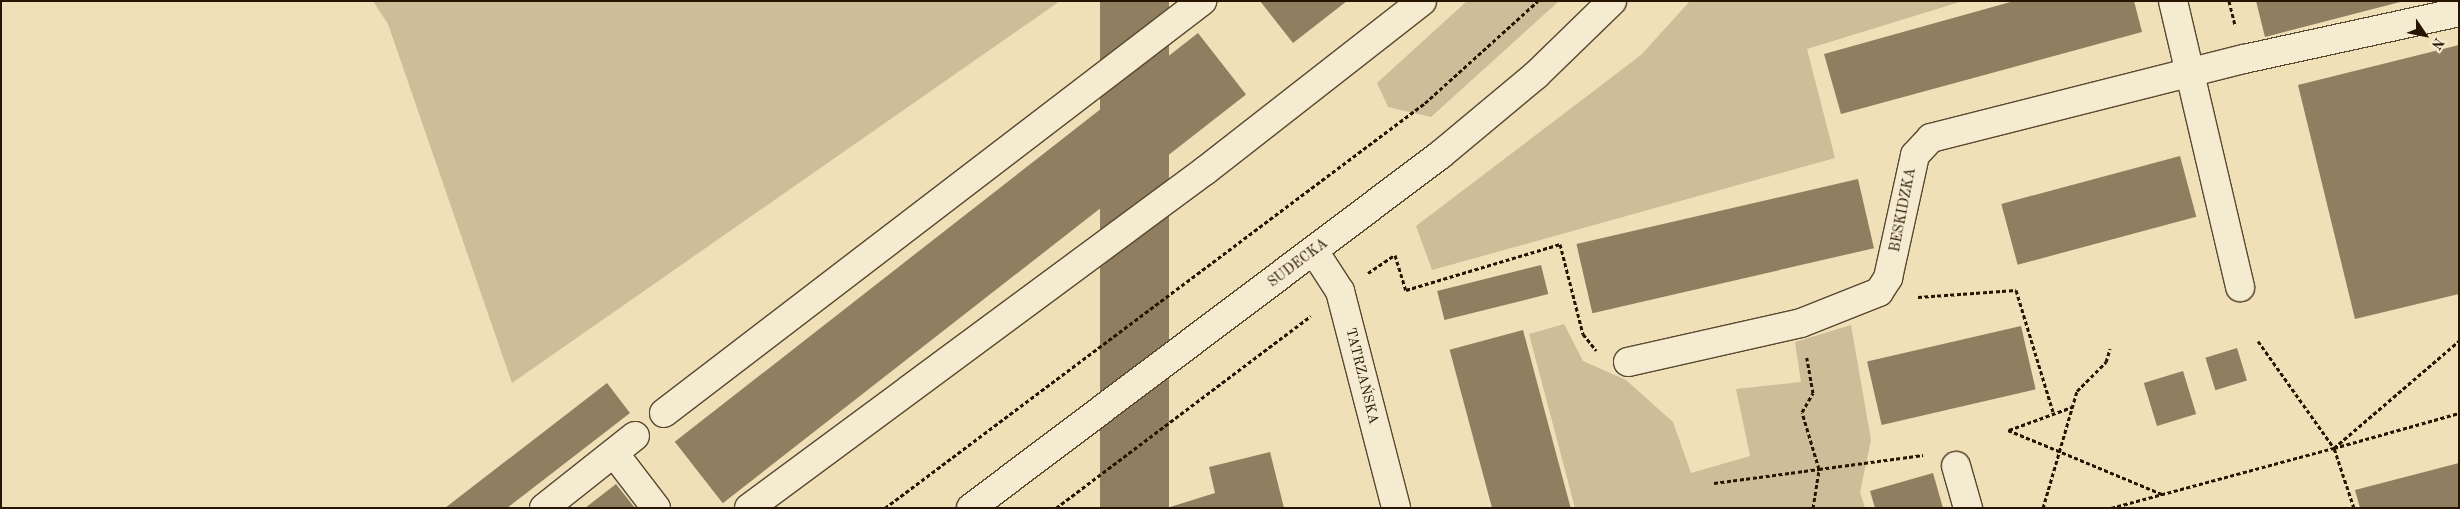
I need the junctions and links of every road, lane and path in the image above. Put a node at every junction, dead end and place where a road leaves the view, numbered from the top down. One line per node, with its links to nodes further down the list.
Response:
1 (1202, 1): 20 (street)
2 (1422, 1): 29 (street)
3 (1538, 1): 30 (path)
4 (1612, 1): 8 (street, SUDECKA)
5 (2173, 1): 7 (street)
6 (2459, 12): 7 (street, BESKIDZKA)
7 (2190, 72): 9 (street); 11 (street, BESKIDZKA)
8 (1314, 251): 10 (street, TATRZAŃSKA); 31 (street, SUDECKA)
9 (2240, 287)
10 (1340, 291): 16 (path); 32 (path); 33 (street, TATRZAŃSKA)
11 (1864, 301): 12 (street, BESKIDZKA); 18 (path)
12 (1801, 322): 16 (street, BESKIDZKA); 24 (path)
13 (2258, 340): 21 (path)
14 (2459, 341): 21 (path)
15 (2110, 349): 17 (path)
16 (1628, 362)
17 (2072, 407): 18 (path); 22 (path)
18 (2053, 412): 22 (path)
19 (2459, 413): 21 (path)
20 (664, 414)
21 (2334, 448): 26 (path); 38 (path)
22 (2057, 451): 26 (path); 36 (path)
23 (1956, 466): 24 (path); 35 (street)
24 (1819, 468): 25 (path); 34 (path)
25 (1714, 483)
26 (2163, 494): 37 (path)
27 (544, 508): 28 (street)
28 (656, 508)
29 (749, 508)
30 (885, 508)
31 (971, 508)
32 (1056, 508)
33 (1396, 508)
34 (1813, 508)
35 (1968, 508)
36 (2043, 508)
37 (2111, 508)
38 (2354, 508)

